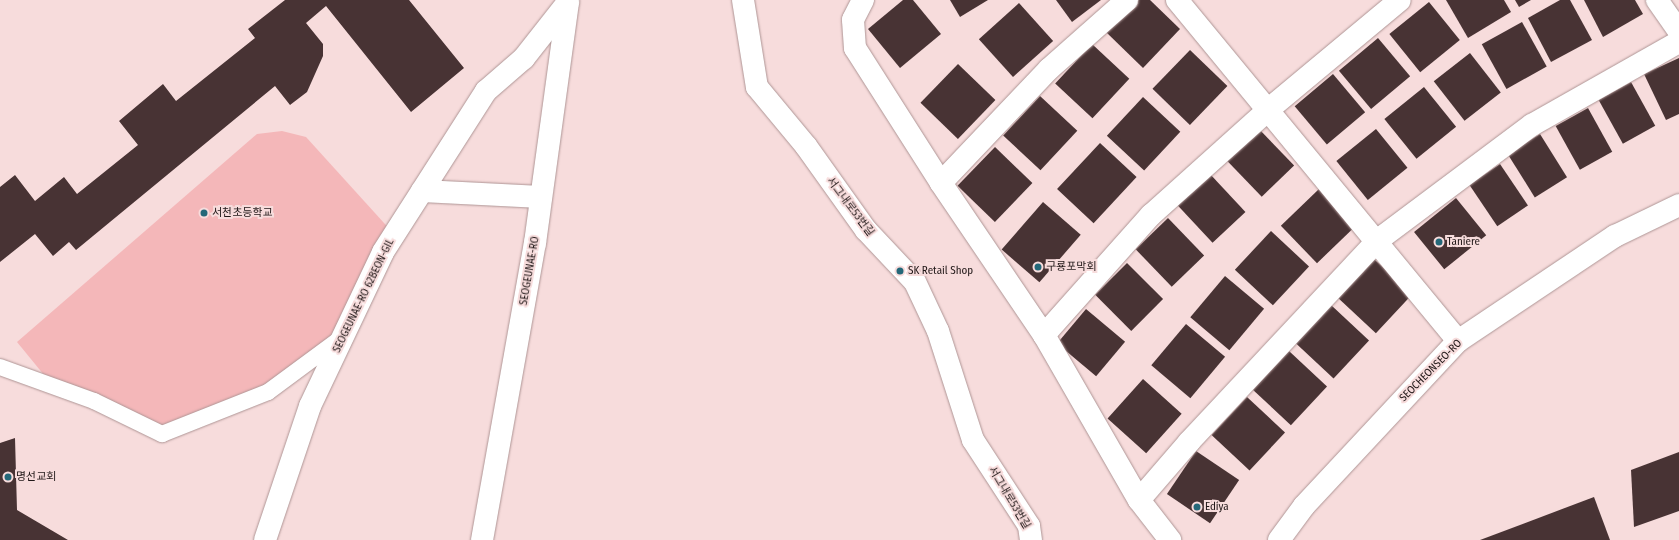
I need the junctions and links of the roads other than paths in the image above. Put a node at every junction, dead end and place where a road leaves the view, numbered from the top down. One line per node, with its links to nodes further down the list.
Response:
1 (743, 0): 23 (street, 서그내로53번길)
2 (863, 0): 11 (street)
3 (1127, 0): 11 (street)
4 (1178, 0): 10 (street)
5 (1400, 0): 10 (street)
6 (1657, 0): 8 (street)
7 (568, 1): 12 (street, SEOGEUNAE-RO 62BEON-GIL); 13 (street, SEOGEUNAE-RO)
8 (1679, 32)
9 (1679, 42): 15 (street)
10 (1268, 109): 15 (street); 16 (street)
11 (941, 183): 16 (street)
12 (422, 191): 13 (street); 17 (street, SEOGEUNAE-RO 62BEON-GIL)
13 (541, 197): 22 (street, SEOGEUNAE-RO)
14 (1679, 205): 18 (street, SEOCHEONSEO-RO)
15 (1378, 240): 18 (street); 20 (street)
16 (1044, 335): 20 (street)
17 (343, 337): 19 (lane); 21 (street, SEOGEUNAE-RO 62BEON-GIL)
18 (1458, 341): 25 (street, SEOCHEONSEO-RO)
19 (0, 367)
20 (1139, 500): 24 (street)
21 (264, 540)
22 (482, 540)
23 (1031, 540)
24 (1170, 540)
25 (1279, 540)

